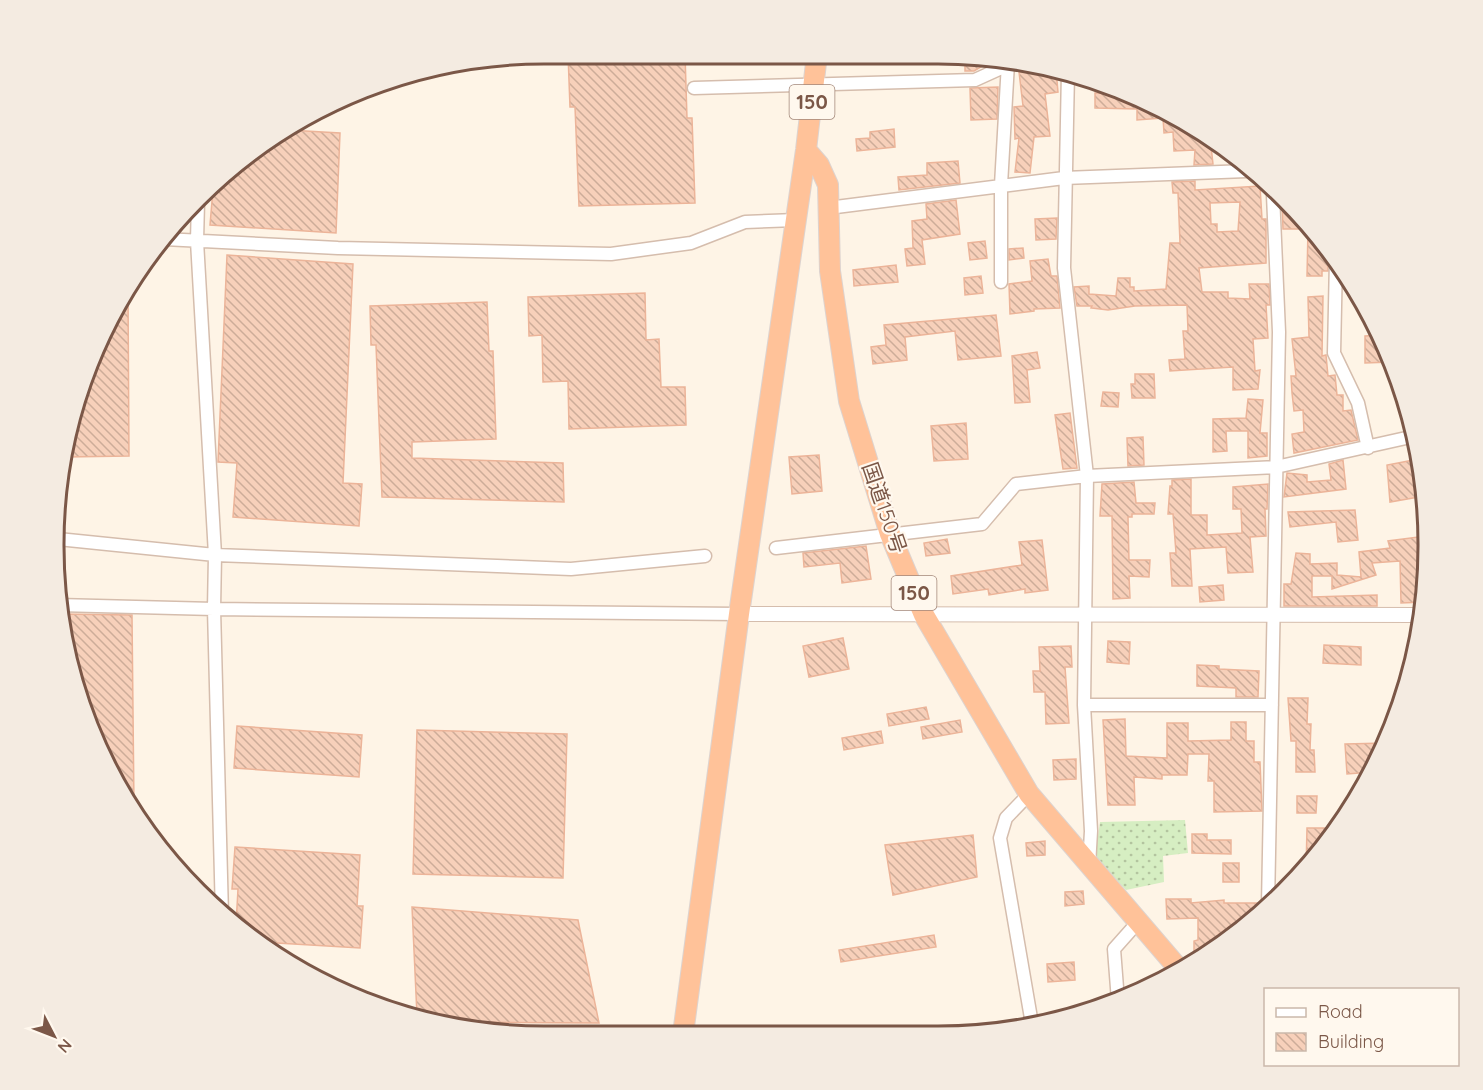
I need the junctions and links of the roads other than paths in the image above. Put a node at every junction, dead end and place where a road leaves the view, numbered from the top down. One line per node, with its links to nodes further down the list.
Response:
1 (816, 64): 5 (highway, 150)
2 (998, 69): 5 (street)
3 (1008, 70): 10 (street)
4 (1068, 83): 9 (street)
5 (814, 84): 6 (street); 7 (highway, 150)
6 (694, 88)
7 (806, 150): 12 (highway, 国道150号 / 150); 14 (highway, 150)
8 (1240, 171): 9 (street)
9 (1064, 178): 10 (street); 22 (street)
10 (1001, 185): 12 (street); 18 (street)
11 (1273, 201): 21 (street)
12 (828, 208): 23 (highway, 国道150号 / 150)
13 (198, 213): 16 (street)
14 (796, 219): 16 (street); 30 (highway, 150)
15 (174, 240): 16 (street)
16 (197, 241): 26 (street)
17 (1336, 275): 20 (street)
18 (1001, 282)
19 (1406, 438): 20 (street)
20 (1368, 448): 21 (street)
21 (1276, 467): 22 (street); 33 (street)
22 (1087, 476): 23 (street); 32 (street)
23 (891, 534): 25 (street); 31 (highway, 国道150号 / 150)
24 (64, 540): 26 (street)
25 (776, 548)
26 (215, 555): 27 (street); 29 (street)
27 (705, 556)
28 (69, 605): 29 (street)
29 (214, 609): 30 (street); 40 (street)
30 (739, 614): 31 (street); 45 (highway, 150)
31 (924, 615): 32 (street); 37 (highway, 国道150号 / 150)
32 (1086, 615): 33 (street); 35 (street)
33 (1273, 615): 34 (street); 36 (street)
34 (1413, 615)
35 (1084, 705): 36 (street); 38 (street)
36 (1272, 705): 39 (street)
37 (1029, 794): 38 (highway, 国道150号 / 150); 44 (street)
38 (1089, 867): 41 (highway, 国道150号 / 150)
39 (1268, 894)
40 (222, 900)
41 (1138, 922): 42 (highway, 国道150号 / 150); 43 (street)
42 (1174, 963)
43 (1117, 991)
44 (1031, 1016)
45 (684, 1026)

